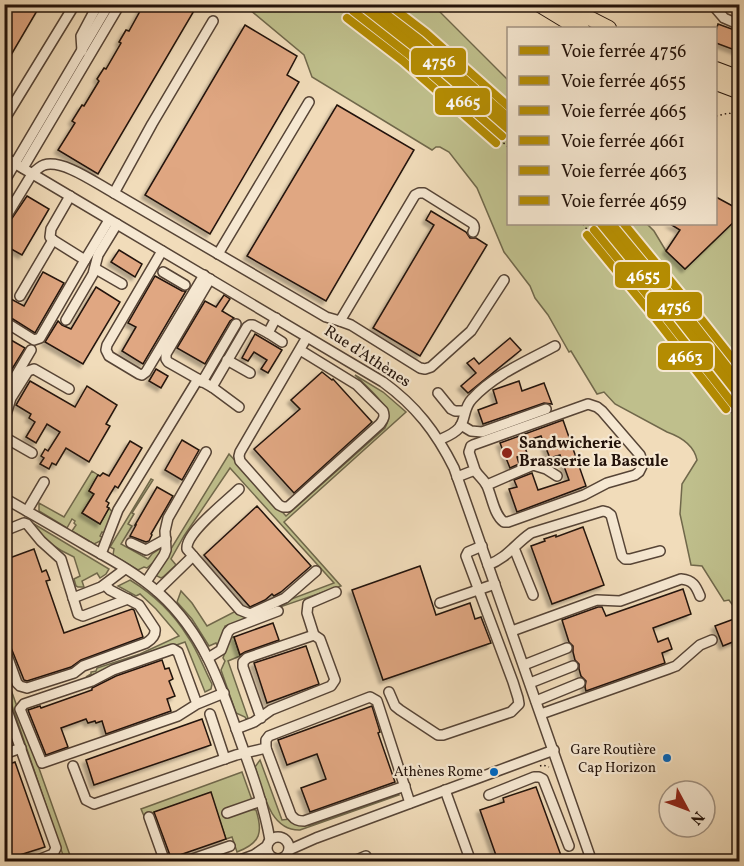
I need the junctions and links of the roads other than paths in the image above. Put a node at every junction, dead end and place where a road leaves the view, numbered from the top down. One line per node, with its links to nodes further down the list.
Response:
1 (75, 4): 18 (street)
2 (98, 4): 12 (street)
3 (109, 4): 12 (street)
4 (120, 4): 20 (street)
5 (538, 4): 10 (highway)
6 (562, 4): 11 (highway)
7 (712, 4): 9 (street)
8 (213, 21): 23 (street)
9 (740, 25)
10 (580, 27)
11 (607, 27)
12 (82, 51): 20 (street)
13 (717, 69): 14 (highway)
14 (740, 78)
15 (717, 83): 16 (highway)
16 (740, 92)
17 (309, 102): 30 (street)
18 (4, 120)
19 (4, 157): 20 (street, Rue d'Athènes)
20 (19, 166): 21 (street, Rue d'Athènes); 22 (street)
21 (32, 174): 23 (street); 24 (street, Rue d'Athènes); 25 (street)
22 (4, 182)
23 (114, 193): 30 (street)
24 (70, 196): 26 (street, Rue d'Athènes); 28 (street)
25 (4, 220)
26 (113, 222): 29 (street, Rue d'Athènes); 31 (street); 33 (street)
27 (473, 232): 43 (street)
28 (53, 240): 31 (street); 40 (street)
29 (162, 251): 32 (street, Rue d'Athènes); 35 (street)
30 (218, 254): 43 (street)
31 (85, 260): 45 (street)
32 (183, 263): 35 (street, Rue d'Athènes); 36 (street)
33 (96, 269): 38 (street); 42 (street)
34 (163, 272): 36 (street)
35 (207, 277): 41 (street, Rue d'Athènes); 54 (street)
36 (173, 279): 39 (street)
37 (504, 280): 43 (street)
38 (122, 284)
39 (185, 285)
40 (20, 296)
41 (276, 318): 46 (street); 47 (street, Rue d'Athènes)
42 (66, 321)
43 (340, 321)
44 (236, 324): 54 (street)
45 (10, 325)
46 (268, 333): 48 (street); 52 (street)
47 (307, 337): 51 (street); 65 (street, Rue d'Athènes)
48 (282, 342)
49 (555, 346): 61 (street)
50 (31, 350): 58 (street)
51 (300, 350): 51 (street)
52 (228, 360): 53 (street); 55 (street)
53 (250, 373)
54 (200, 380): 55 (street); 82 (street)
55 (212, 387): 59 (street)
56 (69, 389): 62 (street)
57 (438, 393): 61 (street)
58 (4, 396)
59 (239, 407)
60 (546, 409): 63 (street)
61 (465, 411): 63 (street)
62 (4, 421)
63 (461, 425): 65 (street)
64 (4, 436): 67 (street)
65 (439, 440): 69 (street, Rue d'Athènes)
66 (206, 452): 77 (street)
67 (32, 453)
68 (475, 470): 69 (street); 72 (street); 72 (street)
69 (457, 477): 79 (street, Rue d'Athènes)
70 (557, 477): 72 (street)
71 (44, 482): 75 (street)
72 (487, 485)
73 (239, 489): 83 (street)
74 (4, 498): 75 (street)
75 (27, 511): 82 (street)
76 (4, 531): 95 (street)
77 (166, 539): 78 (street); 87 (street)
78 (131, 543)
79 (482, 546): 84 (street, Rue d'Athènes); 90 (street)
80 (514, 548): 81 (street); 84 (street); 93 (street)
81 (660, 551)
82 (101, 554): 85 (street)
83 (193, 556): 86 (street); 91 (street)
84 (488, 565): 88 (street, Rue d'Athènes)
85 (125, 569): 87 (street); 89 (street)
86 (316, 571)
87 (146, 582): 91 (street)
88 (495, 584): 90 (street); 99 (street, Rue d'Athènes)
89 (105, 585): 95 (street); 96 (street)
90 (478, 590): 97 (street); 108 (street)
91 (157, 591): 104 (street)
92 (336, 592): 100 (street)
93 (533, 595)
94 (700, 597): 99 (street)
95 (73, 598): 96 (street)
96 (128, 599): 102 (street)
97 (440, 603)
98 (278, 611): 104 (street)
99 (512, 631): 105 (street, Rue d'Athènes)
100 (314, 635): 117 (street); 117 (street)
101 (712, 640): 116 (street)
102 (4, 647)
103 (567, 648): 105 (street)
104 (208, 658): 111 (street)
105 (524, 665): 107 (street, Rue d'Athènes)
106 (573, 666): 107 (street)
107 (529, 679): 108 (street); 112 (street, Rue d'Athènes)
108 (513, 682): 110 (street)
109 (580, 683): 112 (street)
110 (390, 692)
111 (224, 693): 114 (street); 118 (street)
112 (536, 701): 116 (street, Rue d'Athènes)
113 (4, 702): 119 (street)
114 (197, 704): 114 (street)
115 (210, 714): 124 (street)
116 (541, 714): 121 (street, Rue d'Athènes)
117 (261, 718): 118 (street)
118 (236, 729): 123 (street)
119 (21, 748): 122 (street); 144 (street)
120 (266, 748): 123 (street); 126 (street); 126 (street)
121 (554, 750): 127 (street); 131 (street, Rue d'Athènes)
122 (4, 754)
123 (245, 754): 124 (street); 129 (street)
124 (225, 759): 125 (street)
125 (73, 766)
126 (405, 786): 130 (street)
127 (445, 790): 130 (street); 152 (street)
128 (489, 795): 133 (street)
129 (261, 801): 132 (street); 134 (street)
130 (411, 803): 137 (street)
131 (573, 807): 133 (street); 153 (street, Rue d'Athènes)
132 (227, 813)
133 (557, 813): 140 (street)
134 (265, 814): 136 (street); 138 (street)
135 (149, 817): 148 (street)
136 (282, 838): 137 (street); 138 (street); 142 (street)
137 (316, 838): 142 (street)
138 (268, 843): 141 (street); 146 (street)
139 (230, 846): 145 (street)
140 (569, 846)
141 (254, 855): 146 (street); 150 (street)
142 (287, 856): 146 (street)
143 (366, 856): 151 (street)
144 (47, 859): 147 (street)
145 (202, 859): 149 (street)
146 (274, 859)
147 (33, 861)
148 (165, 861)
149 (184, 861)
150 (235, 861)
151 (352, 861)
152 (471, 861)
153 (592, 861)

